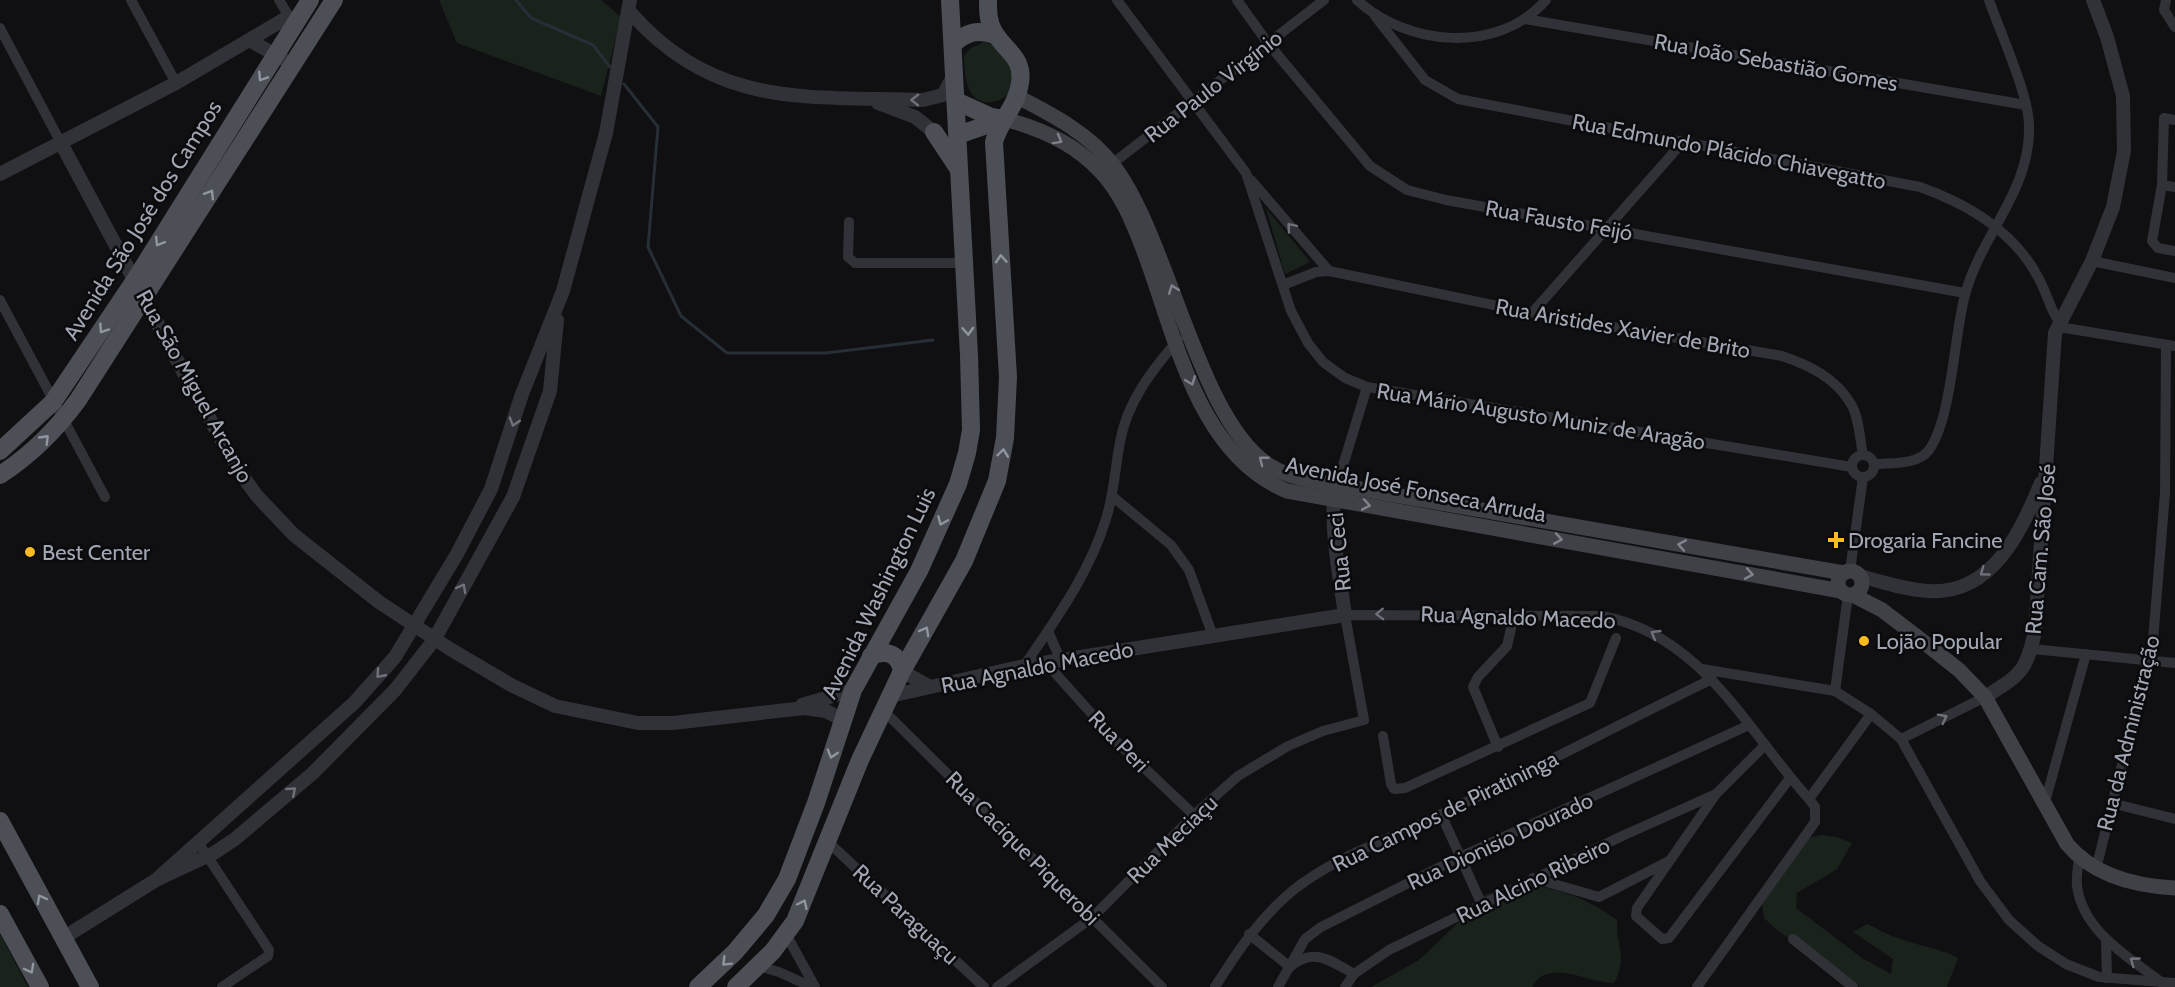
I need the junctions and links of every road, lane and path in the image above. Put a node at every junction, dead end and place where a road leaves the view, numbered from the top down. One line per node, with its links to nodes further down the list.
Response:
1 (131, 0): 29 (street)
2 (279, 0): 16 (street)
3 (334, 0): 27 (main road, Avenida São José dos Campos)
4 (950, 0): 25 (main road, Avenida Washington Luis)
5 (988, 0): 22 (main road)
6 (1117, 0): 33 (street)
7 (1237, 0): 24 (street, Rua Fausto Feijó)
8 (1308, 0): 18 (street)
9 (1324, 0): 18 (street, Rua Paulo Virgínio)
10 (1357, 0): 17 (street)
11 (1546, 0): 19 (street)
12 (1989, 0): 34 (street)
13 (2093, 0): 51 (street)
14 (2166, 1): 20 (street)
15 (630, 6): 31 (street); 60 (street)
16 (301, 10): 23 (street); 26 (main road, Avenida São José dos Campos)
17 (1375, 16): 19 (street); 40 (street, Rua Edmundo Plácido Chiavegatto)
18 (1301, 17): 24 (street, Rua Paulo Virgínio)
19 (1525, 19): 34 (street, Rua João Sebastião Gomes)
20 (2175, 27)
21 (0, 28): 39 (street, Rua São Miguel Arcanjo)
22 (995, 35): 25 (main road); 30 (main road)
23 (251, 41): 26 (street); 29 (street)
24 (1268, 42): 33 (street, Rua Paulo Virgínio); 49 (street, Rua Fausto Feijó)
25 (953, 44): 28 (main road, Avenida Washington Luis)
26 (276, 56): 27 (street); 55 (main road, Avenida São José dos Campos, one-way to 55)
27 (293, 63): 58 (main road, Avenida São José dos Campos, one-way to 27)
28 (955, 72): 31 (street, one-way to 31); 32 (main road, Avenida Washington Luis)
29 (176, 83): 39 (street)
30 (1018, 97): 35 (main road); 41 (main road, Avenida José Fonseca Arruda)
31 (861, 98): 37 (street)
32 (956, 101): 35 (main road); 38 (main road, Avenida Washington Luis)
33 (1192, 102): 41 (street, Rua Paulo Virgínio); 43 (street)
34 (2026, 105): 48 (street)
35 (1004, 119): 38 (main road); 41 (main road, Avenida José Fonseca Arruda, one-way to 41); 100 (main road, one-way to 35)
36 (2175, 120): 45 (street)
37 (934, 132): 38 (street); 42 (main road)
38 (958, 135): 42 (main road, Avenida Washington Luis)
39 (61, 143): 44 (street); 55 (street, Rua São Miguel Arcanjo)
40 (1682, 143): 48 (street, Rua Edmundo Plácido Chiavegatto); 49 (street)
41 (1107, 168): 63 (main road, Avenida José Fonseca Arruda, one-way to 41); 64 (main road, Avenida José Fonseca Arruda)
42 (960, 171): 52 (main road, Avenida Washington Luis)
43 (1246, 173): 53 (street, one-way to 43); 56 (street)
44 (0, 174)
45 (2162, 185): 46 (street); 50 (street)
46 (2175, 187)
47 (849, 222): 52 (street)
48 (1998, 227): 57 (street); 62 (street, Rua Edmundo Plácido Chiavegatto)
49 (1604, 229): 57 (street, Rua Fausto Feijó); 61 (street)
50 (2175, 251)
51 (2092, 261): 54 (street); 62 (street)
52 (964, 263): 94 (main road, Avenida Washington Luis, one-way to 94)
53 (1329, 271): 56 (street, Rua Aristides Xavier de Brito); 61 (street, Rua Aristides Xavier de Brito)
54 (2175, 279)
55 (135, 280): 58 (street, Rua São Miguel Arcanjo); 68 (main road, Avenida São José dos Campos, one-way to 68)
56 (1283, 285): 66 (street, Rua Mário Augusto Muniz de Aragão)
57 (1965, 294): 73 (street)
58 (145, 297): 69 (main road, Avenida São José dos Campos); 87 (street, Rua São Miguel Arcanjo)
59 (0, 300): 68 (street)
60 (558, 308): 67 (street); 71 (street)
61 (1532, 313): 72 (street, Rua Aristides Xavier de Brito)
62 (2058, 322): 65 (street); 75 (street, Rua Cam. São José)
63 (1188, 329): 64 (street); 78 (main road, Avenida José Fonseca Arruda, one-way to 63)
64 (1176, 342): 78 (main road, Avenida José Fonseca Arruda, one-way to 78); 80 (street)
65 (2171, 345): 79 (street, Rua da Administração)
66 (1367, 387): 74 (street, Rua Mário Augusto Muniz de Aragão); 78 (street, Rua Ceci)
67 (522, 394): 71 (street); 87 (street, one-way to 87)
68 (53, 402): 69 (street); 70 (main road, Avenida São José dos Campos)
69 (63, 420): 76 (main road, Avenida São José dos Campos, one-way to 69); 81 (street)
70 (0, 451)
71 (529, 454): 91 (street, one-way to 71)
72 (1863, 455): 73 (street); 74 (street)
73 (1874, 464): 77 (street)
74 (1852, 467): 77 (street)
75 (2046, 470): 82 (street); 83 (street, Rua Cam. São José)
76 (0, 475)
77 (1863, 477): 84 (street)
78 (1335, 492): 84 (main road, Avenida José Fonseca Arruda); 85 (street, Rua Ceci)
79 (2170, 494): 95 (street, Rua da Administração)
80 (1112, 496): 88 (street); 89 (street)
81 (105, 497)
82 (2024, 525): 83 (street); 84 (street, one-way to 84)
83 (2042, 531): 92 (street, Rua Cam. São José)
84 (1851, 583): 104 (street); 105 (main road)
85 (1345, 615): 86 (street, Rua Agnaldo Macedo, one-way to 85); 89 (street, Rua Agnaldo Macedo); 110 (street, Rua Ceci)
86 (1514, 616): 99 (street, Rua Agnaldo Macedo, one-way to 86); 115 (street)
87 (414, 627): 91 (street, Rua São Miguel Arcanjo); 120 (street, one-way to 120)
88 (1048, 631): 96 (street); 98 (street)
89 (1213, 636): 96 (street, Rua Agnaldo Macedo)
90 (1616, 638): 115 (street)
91 (434, 640): 107 (street, Rua São Miguel Arcanjo); 122 (street, one-way to 91)
92 (2031, 649): 93 (street); 105 (street, Rua Cam. São José)
93 (2086, 654): 95 (street); 119 (street)
94 (871, 656): 100 (main road); 103 (main road, Avenida Washington Luis)
95 (2150, 660): 97 (street); 121 (street, Rua da Administração)
96 (1054, 663): 98 (street, Rua Agnaldo Macedo); 124 (street, Rua Peri)
97 (2175, 663)
98 (1023, 666): 102 (street, Rua Agnaldo Macedo)
99 (1702, 669): 101 (street); 104 (street)
100 (902, 671): 102 (street, Rua Agnaldo Macedo); 106 (main road)
101 (1712, 679): 111 (street); 123 (street, Rua Campos de Piratininga)
102 (930, 687): 106 (street, Rua Agnaldo Macedo)
103 (853, 690): 107 (street, Rua São Miguel Arcanjo); 109 (main road, Avenida Washington Luis)
104 (1835, 691): 108 (street)
105 (1985, 697): 113 (street, Rua Cam. São José, one-way to 105); 119 (main road)
106 (886, 703): 128 (main road); 140 (street, Rua Cacique Piquerobi)
107 (792, 708): 109 (street, Rua São Miguel Arcanjo)
108 (1871, 714): 113 (street); 118 (street)
109 (843, 720): 139 (main road, Avenida Washington Luis, one-way to 139)
110 (1365, 720): 124 (street, Rua Meciaçu)
111 (1749, 725): 114 (street); 130 (street, Rua Dionisio Dourado)
112 (1383, 736): 115 (street)
113 (1901, 739): 149 (street)
114 (1765, 745): 116 (street); 117 (street)
115 (1498, 747)
116 (1790, 777): 118 (street); 132 (street)
117 (1716, 794): 132 (street); 134 (street, Rua Alcino Ribeiro)
118 (1809, 799): 165 (street)
119 (2046, 802): 131 (main road)
120 (242, 803): 122 (street); 127 (street)
121 (2111, 803): 125 (street); 133 (street, Rua da Administração)
122 (267, 812): 129 (street)
123 (1441, 814): 130 (street); 141 (street, Rua Campos de Piratininga)
124 (1194, 815): 140 (street, Rua Meciaçu)
125 (2175, 819)
126 (0, 821): 143 (main road, one-way to 126)
127 (198, 842): 129 (street); 135 (street)
128 (828, 842): 142 (main road, one-way to 128); 159 (street, Rua Paraguaçu)
129 (207, 856): 135 (street); 154 (street)
130 (1460, 857): 137 (street); 147 (street, Rua Dionisio Dourado)
131 (2079, 858): 133 (main road); 145 (street)
132 (1671, 860): 134 (street)
133 (2096, 868): 136 (main road)
134 (1533, 878): 137 (street, Rua Alcino Ribeiro)
135 (156, 880): 143 (street)
136 (2175, 888)
137 (1482, 905): 148 (street, Rua Alcino Ribeiro)
138 (0, 914): 152 (main road, one-way to 152)
139 (766, 915): 146 (main road); 155 (main road, Avenida Washington Luis, one-way to 155)
140 (1093, 917): 160 (street, Rua Meciaçu); 161 (street, Rua Cacique Piquerobi)
141 (1249, 934): 147 (street); 162 (street, Rua Campos de Piratininga)
142 (787, 936): 146 (main road); 158 (street)
143 (63, 938): 153 (main road)
144 (1793, 939): 166 (street)
145 (2106, 940): 149 (street); 151 (street, one-way to 145)
146 (757, 967): 156 (main road); 157 (main road); 158 (street)
147 (1290, 967): 148 (street); 163 (street, Rua Dionisio Dourado)
148 (1354, 974): 164 (street, Rua Alcino Ribeiro)
149 (2107, 978): 151 (street)
150 (2175, 983): 151 (street)
151 (2162, 985)
152 (40, 987)
153 (90, 987)
154 (222, 987)
155 (698, 987)
156 (736, 987)
157 (752, 987)
158 (814, 987)
159 (984, 987)
160 (997, 987)
161 (1162, 987)
162 (1215, 987)
163 (1278, 987)
164 (1345, 987)
165 (1697, 987)
166 (1853, 987)

